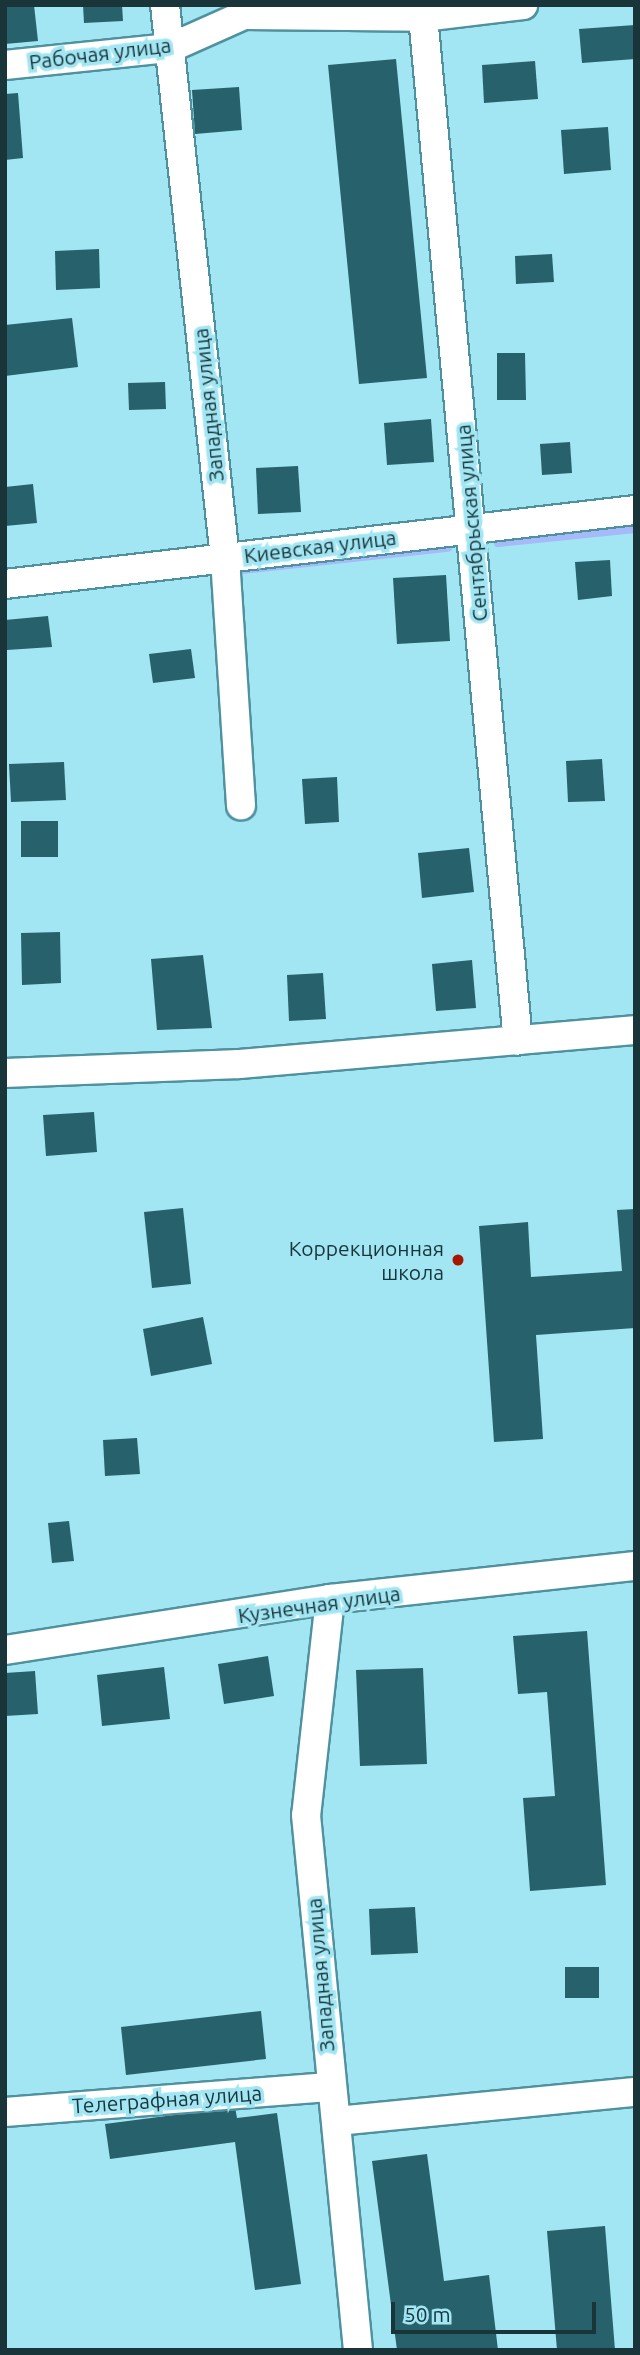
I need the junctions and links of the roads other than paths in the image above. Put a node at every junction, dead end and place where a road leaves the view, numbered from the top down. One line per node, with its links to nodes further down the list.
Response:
1 (165, 5): 4 (street, Западная улица)
2 (523, 5): 3 (street, Рабочая улица)
3 (422, 11): 4 (street, Рабочая улица); 7 (street, Сентябрьская улица)
4 (170, 48): 5 (street, Рабочая улица); 8 (street, Западная улица)
5 (5, 65)
6 (635, 510): 7 (street, Киевская улица)
7 (472, 528): 8 (street, Киевская улица); 12 (street, Сентябрьская улица)
8 (225, 558): 9 (street, Киевская улица); 10 (street, Западная улица)
9 (5, 584)
10 (242, 805)
11 (635, 1030): 12 (street)
12 (518, 1041): 13 (street)
13 (5, 1073)
14 (635, 1566): 15 (street, Кузнечная улица)
15 (330, 1599): 16 (street, Кузнечная улица); 17 (street, Западная улица)
16 (5, 1650)
17 (329, 2087): 19 (street, Телеграфная улица); 20 (street, Западная улица)
18 (635, 2092): 20 (street)
19 (5, 2112)
20 (337, 2121): 21 (street, Западная улица)
21 (358, 2350)

